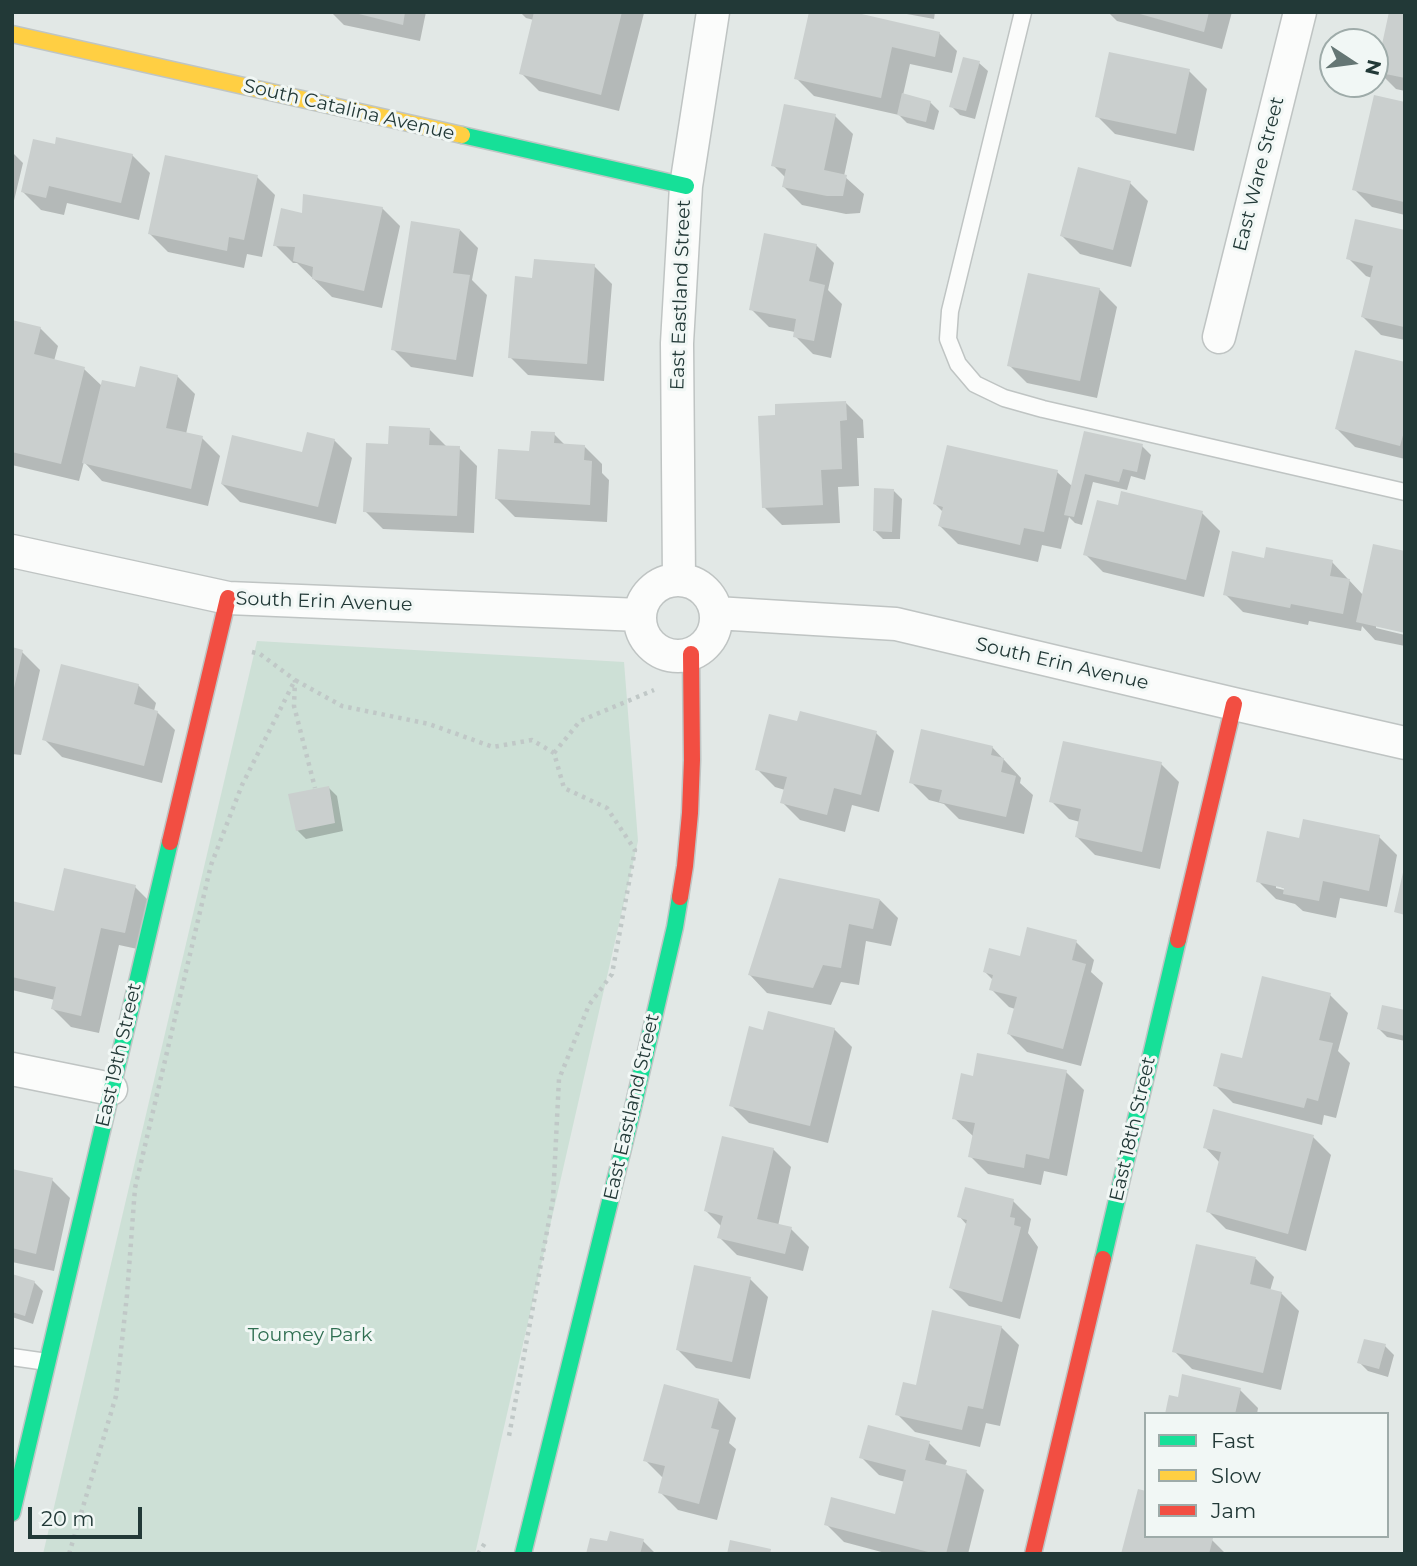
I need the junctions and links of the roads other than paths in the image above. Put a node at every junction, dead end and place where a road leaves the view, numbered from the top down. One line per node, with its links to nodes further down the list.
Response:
1 (713, 12): 5 (street, East Eastland Street)
2 (1023, 12): 7 (lane)
3 (1300, 12): 6 (street, East Ware Street)
4 (12, 34): 5 (street, South Catalina Avenue)
5 (686, 186): 9 (street, East Eastland Street)
6 (1219, 337)
7 (1405, 492)
8 (12, 551): 10 (street, South Erin Avenue)
9 (679, 580): 11 (street); 12 (street)
10 (228, 598): 12 (street, South Erin Avenue); 17 (street, East 19th Street)
11 (716, 613): 13 (street); 14 (street, South Erin Avenue)
12 (640, 615): 13 (street)
13 (691, 664): 21 (street, East Eastland Street)
14 (1234, 704): 15 (street, South Erin Avenue); 22 (street, East 18th Street)
15 (1405, 743)
16 (12, 1069): 17 (street)
17 (111, 1089): 19 (street, East 19th Street)
18 (12, 1357): 19 (lane)
19 (47, 1362): 20 (street, East 19th Street)
20 (12, 1513)
21 (523, 1554)
22 (1033, 1554)

